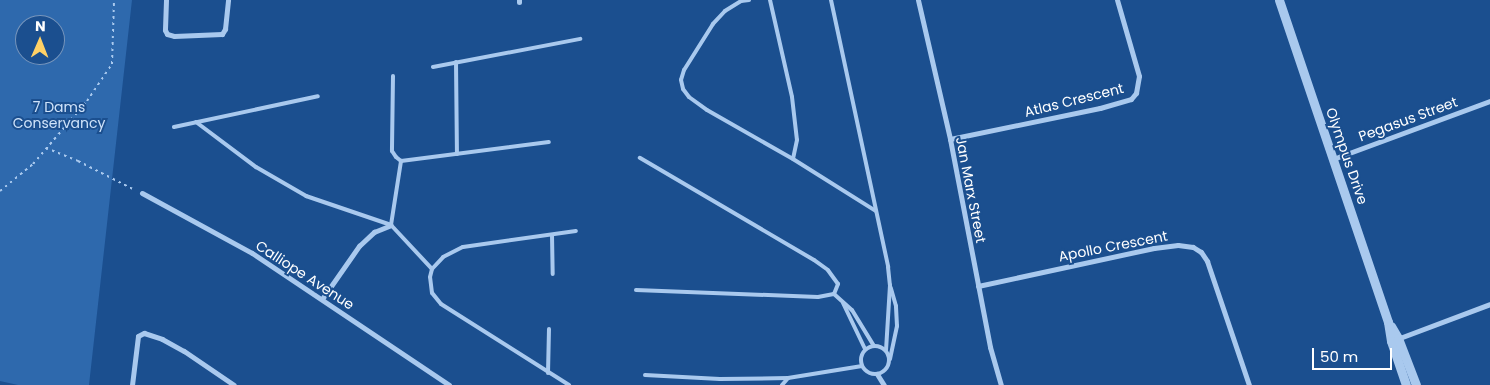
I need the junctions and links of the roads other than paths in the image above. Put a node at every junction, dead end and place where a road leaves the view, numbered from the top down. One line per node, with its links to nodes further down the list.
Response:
1 (166, 0): 2 (street)
2 (228, 0)
3 (749, 0): 21 (lane)
4 (770, 0): 21 (lane)
5 (831, 0): 25 (lane)
6 (919, 0): 17 (street, Jan Marx Street)
7 (1117, 0): 17 (street, Atlas Crescent)
8 (1279, 0): 22 (street, Olympus Drive)
9 (580, 39): 10 (lane)
10 (456, 62): 11 (lane); 19 (lane)
11 (433, 67)
12 (393, 76): 23 (lane)
13 (318, 96): 15 (lane)
14 (1490, 101): 22 (street, Pegasus Street)
15 (196, 122): 16 (lane); 26 (lane)
16 (174, 127)
17 (950, 139): 32 (street, Jan Marx Street)
18 (549, 142): 19 (lane)
19 (457, 154): 23 (lane)
20 (640, 158): 34 (lane)
21 (793, 159): 25 (lane)
22 (1333, 159): 39 (street, Olympus Drive)
23 (401, 161): 26 (lane)
24 (142, 193): 35 (street, Calliope Avenue)
25 (876, 211): 31 (lane)
26 (391, 225): 29 (lane); 35 (street)
27 (576, 231): 28 (lane)
28 (552, 235): 29 (lane); 30 (lane)
29 (432, 269): 45 (lane)
30 (553, 274)
31 (890, 285): 42 (lane); 43 (lane)
32 (978, 286): 55 (street, Jan Marx Street); 56 (street, Apollo Crescent)
33 (636, 290): 34 (lane)
34 (834, 294): 36 (lane)
35 (322, 299): 51 (street, Calliope Avenue)
36 (843, 303): 40 (lane); 41 (lane)
37 (1490, 304): 39 (street)
38 (549, 329): 45 (lane)
39 (1395, 340): 57 (street, Olympus Drive); 58 (street, Olympus Drive)
40 (874, 346): 41 (lane); 42 (lane)
41 (865, 350): 44 (lane)
42 (886, 350): 43 (lane)
43 (890, 359): 46 (lane)
44 (862, 366): 46 (lane); 48 (lane)
45 (548, 373): 52 (lane)
46 (877, 374): 54 (street)
47 (645, 375): 48 (lane)
48 (788, 378): 53 (lane)
49 (132, 385): 50 (street)
50 (234, 385)
51 (449, 385)
52 (568, 385)
53 (782, 385)
54 (884, 385)
55 (1001, 385)
56 (1249, 385)
57 (1406, 385)
58 (1416, 385)

